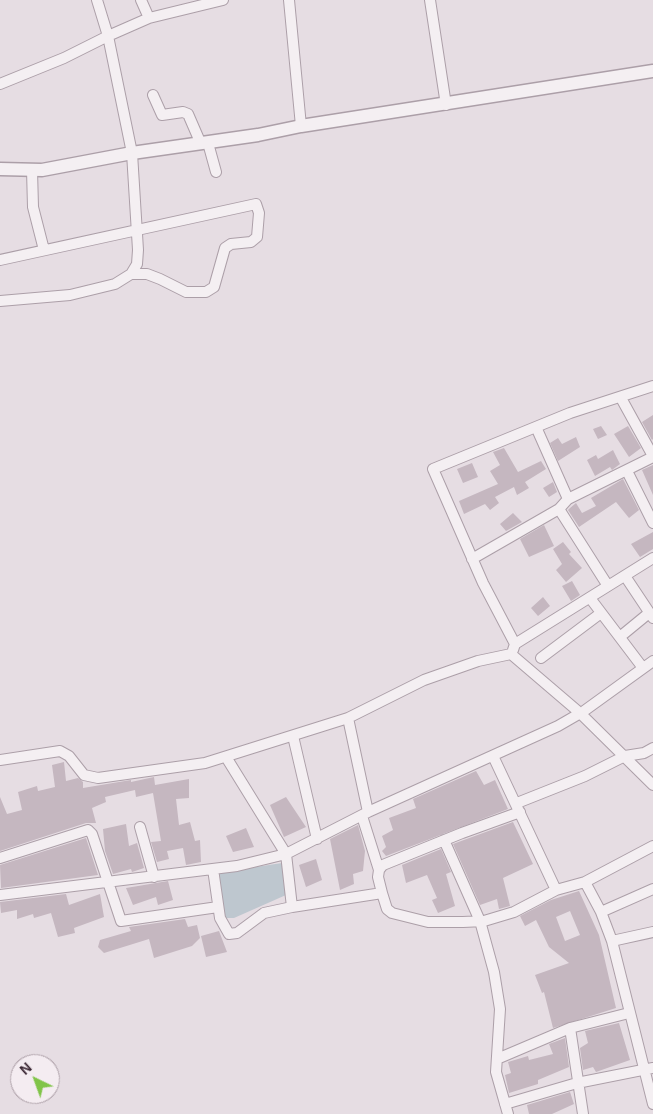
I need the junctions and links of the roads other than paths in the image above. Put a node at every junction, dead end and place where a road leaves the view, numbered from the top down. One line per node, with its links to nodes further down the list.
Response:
1 (97, 0): 7 (street)
2 (141, 0): 6 (street)
3 (223, 0): 6 (street)
4 (289, 0): 12 (street)
5 (430, 0): 11 (street)
6 (148, 18): 7 (street)
7 (108, 36): 9 (street); 14 (street)
8 (653, 71): 11 (street)
9 (0, 84)
10 (153, 95): 13 (street)
11 (446, 105): 12 (street)
12 (301, 126): 13 (street)
13 (205, 143): 14 (street); 17 (street)
14 (132, 153): 16 (street); 18 (street)
15 (0, 169): 16 (street)
16 (32, 170): 19 (street)
17 (216, 172)
18 (136, 230): 19 (street); 21 (street); 21 (street)
19 (44, 250): 20 (street)
20 (0, 260)
21 (131, 274): 22 (street)
22 (0, 301)
23 (653, 386): 24 (street)
24 (621, 398): 25 (street); 26 (street)
25 (536, 427): 28 (street); 32 (street)
26 (653, 456): 27 (street)
27 (627, 471): 28 (street); 30 (street)
28 (568, 499): 29 (street)
29 (559, 509): 32 (street); 34 (street)
30 (653, 522)
31 (653, 558): 33 (street)
32 (472, 559): 39 (street)
33 (624, 576): 34 (street); 37 (street)
34 (608, 586): 35 (street)
35 (590, 598): 36 (street); 39 (street)
36 (601, 613): 38 (street); 40 (street)
37 (651, 616): 38 (street)
38 (621, 636): 42 (street)
39 (513, 649): 43 (street); 44 (street)
40 (541, 658)
41 (653, 661): 42 (street)
42 (643, 668): 43 (street)
43 (580, 713): 47 (street); 48 (street)
44 (348, 718): 45 (street); 53 (street)
45 (293, 736): 49 (street); 55 (street)
46 (653, 748): 48 (street)
47 (493, 756): 52 (street); 53 (street)
48 (625, 756): 51 (street); 52 (street)
49 (226, 757): 50 (street); 58 (street)
50 (0, 760)
51 (653, 784)
52 (519, 808): 56 (street); 66 (street)
53 (365, 814): 55 (street); 61 (street)
54 (140, 827): 62 (street)
55 (317, 839): 58 (street)
56 (444, 840): 61 (street); 72 (street)
57 (653, 846): 64 (street)
58 (286, 854): 60 (street); 70 (street)
59 (0, 858): 63 (street)
60 (213, 870): 62 (street); 69 (street)
61 (379, 870): 67 (street)
62 (154, 877): 63 (street)
63 (106, 882): 68 (street); 69 (street)
64 (585, 882): 66 (street); 71 (street)
65 (653, 889): 71 (street)
66 (556, 890): 72 (street)
67 (382, 893): 70 (street); 72 (street)
68 (0, 895)
69 (218, 907): 70 (street)
70 (292, 907)
71 (600, 912): 74 (street)
72 (480, 921): 77 (street)
73 (653, 932): 74 (street)
74 (612, 941): 75 (street)
75 (629, 1013): 76 (street); 78 (street)
76 (570, 1028): 77 (street); 79 (street)
77 (497, 1059): 81 (street)
78 (648, 1068): 79 (street); 80 (street)
79 (577, 1083): 81 (street); 82 (street)
80 (653, 1104)
81 (507, 1109)
82 (583, 1114)

